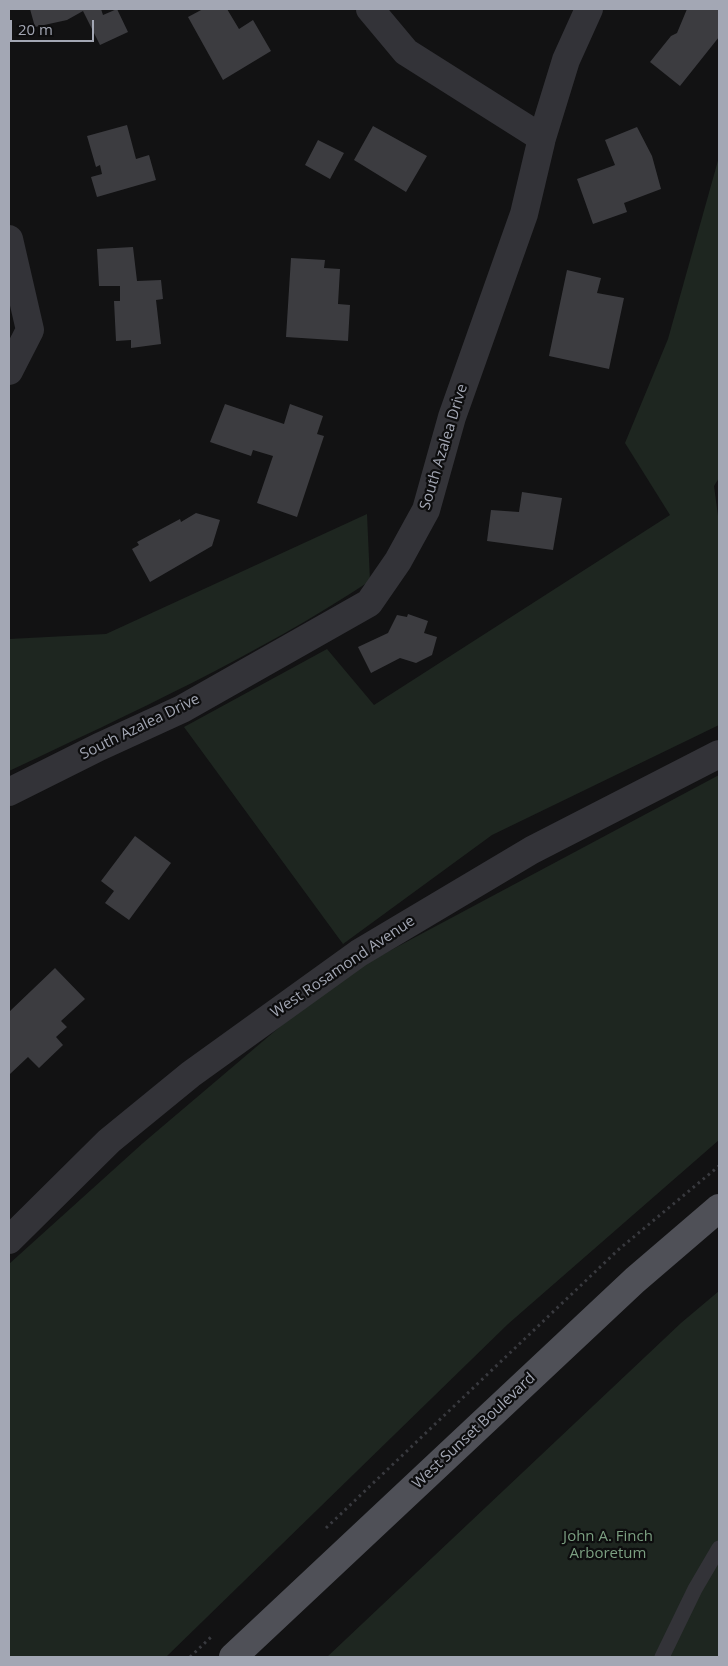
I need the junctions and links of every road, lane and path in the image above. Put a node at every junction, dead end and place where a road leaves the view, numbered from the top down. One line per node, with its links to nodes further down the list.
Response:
1 (370, 9): 3 (street)
2 (589, 9): 3 (street, South Azalea Drive)
3 (542, 138): 7 (street, South Azalea Drive)
4 (9, 239): 5 (street)
5 (9, 372)
6 (719, 754): 10 (street, West Rosamond Avenue)
7 (9, 792)
8 (719, 1166): 11 (path)
9 (719, 1208): 15 (main road, West Sunset Boulevard)
10 (9, 1240)
11 (323, 1531)
12 (719, 1548): 16 (lane)
13 (217, 1632): 14 (path)
14 (190, 1657)
15 (233, 1657)
16 (662, 1657)

